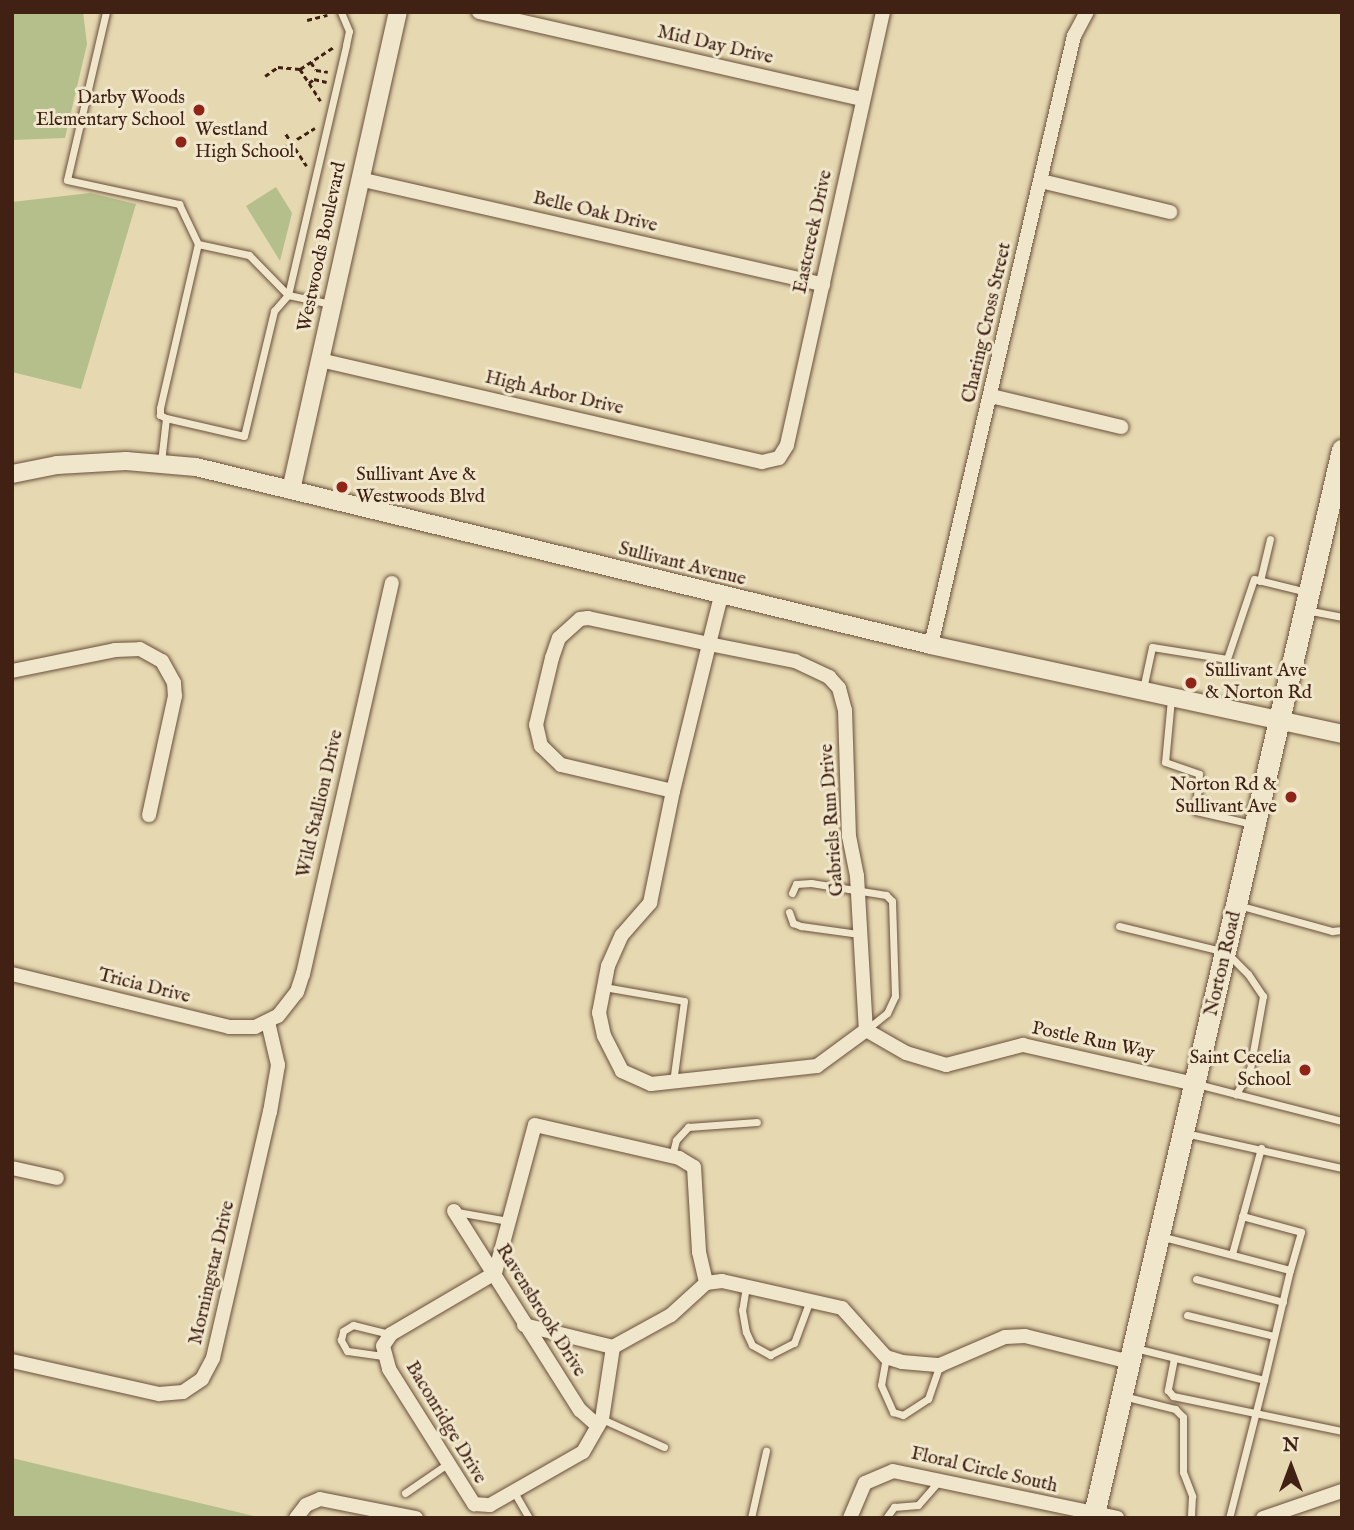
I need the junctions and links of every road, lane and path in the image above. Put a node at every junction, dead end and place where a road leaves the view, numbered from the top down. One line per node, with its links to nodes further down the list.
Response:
1 (106, 12): 28 (lane)
2 (341, 12): 30 (lane)
3 (398, 12): 25 (street, Westwoods Boulevard)
4 (479, 12): 18 (street, Mid Day Drive)
5 (883, 12): 18 (street, Eastcreek Drive)
6 (1087, 12): 26 (street, Charing Cross Street)
7 (327, 15): 8 (path)
8 (307, 20)
9 (335, 46): 10 (path)
10 (311, 62): 11 (path); 12 (path)
11 (300, 69): 14 (path); 17 (path)
12 (316, 69): 13 (path); 15 (path)
13 (329, 72)
14 (265, 76)
15 (314, 79): 16 (path); 17 (path)
16 (327, 82)
17 (309, 83): 19 (path)
18 (862, 99): 29 (street, Eastcreek Drive)
19 (322, 103)
20 (316, 128): 22 (path)
21 (286, 134): 22 (path)
22 (292, 143): 23 (path); 24 (path)
23 (254, 154)
24 (307, 167)
25 (359, 179): 29 (street, Belle Oak Drive); 31 (street, Westwoods Boulevard)
26 (1041, 181): 27 (street); 33 (street, Charing Cross Street)
27 (1170, 212)
28 (198, 244): 30 (lane); 34 (lane)
29 (823, 284): 37 (street, Eastcreek Drive)
30 (288, 295): 31 (lane); 34 (lane)
31 (331, 304): 32 (street, Westwoods Boulevard)
32 (320, 360): 37 (street, High Arbor Drive); 40 (street, Westwoods Boulevard)
33 (991, 396): 35 (street); 48 (street, Charing Cross Street)
34 (166, 418): 38 (lane)
35 (1121, 427)
36 (1342, 450): 45 (main road, Norton Road)
37 (779, 458)
38 (161, 463): 39 (street, Sullivant Avenue); 40 (street, Sullivant Avenue)
39 (12, 474)
40 (290, 490): 44 (street, Sullivant Avenue)
41 (1270, 539): 42 (lane)
42 (1260, 581): 45 (lane); 50 (lane)
43 (392, 583): 67 (street, Wild Stallion Drive)
44 (721, 596): 47 (street); 48 (street, Sullivant Avenue)
45 (1308, 601): 46 (lane); 52 (main road, Norton Road)
46 (1342, 617)
47 (709, 644): 54 (street); 54 (street); 57 (street, Gabriels Run Drive)
48 (931, 645): 50 (street, Sullivant Avenue)
49 (12, 671): 55 (street)
50 (1143, 690): 51 (street, Sullivant Avenue)
51 (1171, 695): 52 (street, Sullivant Avenue); 56 (lane)
52 (1280, 720): 53 (street, Sullivant Avenue); 56 (main road, Norton Road)
53 (1342, 734)
54 (673, 791): 66 (street)
55 (149, 815)
56 (1256, 825): 59 (main road, Norton Road)
57 (858, 891): 58 (lane); 63 (street, Gabriels Run Drive); 68 (lane)
58 (792, 893)
59 (1237, 905): 62 (lane); 64 (main road, Norton Road)
60 (789, 912): 63 (lane)
61 (1119, 926): 64 (lane)
62 (1342, 930)
63 (859, 934): 68 (street, Gabriels Run Drive)
64 (1226, 952): 70 (main road, Norton Road); 71 (lane)
65 (12, 974): 67 (street, Tricia Drive)
66 (604, 987): 69 (street); 69 (lane)
67 (268, 1022): 101 (street, Morningstar Drive)
68 (866, 1030): 69 (street); 70 (street, Postle Run Way)
69 (673, 1082)
70 (1195, 1084): 71 (lane); 74 (main road, Norton Road)
71 (1236, 1094): 72 (lane)
72 (1342, 1121)
73 (757, 1122): 76 (lane)
74 (1184, 1133): 75 (lane); 83 (main road, Norton Road)
75 (1261, 1148): 78 (lane); 81 (lane)
76 (672, 1156): 82 (street); 88 (street)
77 (12, 1168): 79 (street)
78 (1342, 1168)
79 (57, 1178)
80 (454, 1211): 82 (lane); 86 (street, Ravensbrook Drive)
81 (1242, 1216): 84 (lane); 85 (lane)
82 (508, 1221): 86 (street)
83 (1159, 1236): 84 (lane); 97 (main road, Norton Road)
84 (1232, 1254): 85 (lane)
85 (1290, 1270): 91 (lane)
86 (495, 1273): 93 (street, Ravensbrook Drive); 94 (street)
87 (1196, 1279): 91 (lane)
88 (706, 1283): 89 (street); 96 (street)
89 (746, 1285): 90 (street); 90 (lane)
90 (811, 1298): 99 (street)
91 (1283, 1302): 95 (lane)
92 (1187, 1315): 95 (lane)
93 (524, 1325): 96 (street); 106 (street, Ravensbrook Drive)
94 (391, 1334): 98 (street, Baconridge Drive); 98 (lane)
95 (1275, 1336): 103 (lane)
96 (613, 1347): 106 (street, Baconridge Drive)
97 (1132, 1355): 100 (lane); 102 (street); 104 (main road, Norton Road)
98 (383, 1356): 110 (street, Baconridge Drive)
99 (886, 1357): 102 (street); 102 (lane)
100 (1174, 1358): 103 (lane); 105 (lane)
101 (12, 1361)
102 (940, 1366)
103 (1264, 1380): 105 (lane)
104 (1122, 1396): 115 (main road, Norton Road); 124 (lane)
105 (1255, 1412): 107 (lane); 125 (lane)
106 (600, 1422): 108 (lane); 112 (street, Baconridge Drive)
107 (1342, 1431)
108 (664, 1447)
109 (766, 1451): 120 (lane)
110 (447, 1464): 112 (street, Baconridge Drive); 114 (lane)
111 (938, 1482): 115 (street, Floral Circle South); 121 (street, Floral Circle South); 122 (lane)
112 (514, 1491): 119 (lane)
113 (1342, 1491): 116 (street)
114 (405, 1493)
115 (1094, 1516): 123 (street, Floral Circle South)
116 (1268, 1517)
117 (296, 1518): 118 (street)
118 (416, 1518)
119 (529, 1518)
120 (751, 1518)
121 (850, 1518)
122 (886, 1518)
123 (1117, 1518)
124 (1191, 1518)
125 (1229, 1518)

